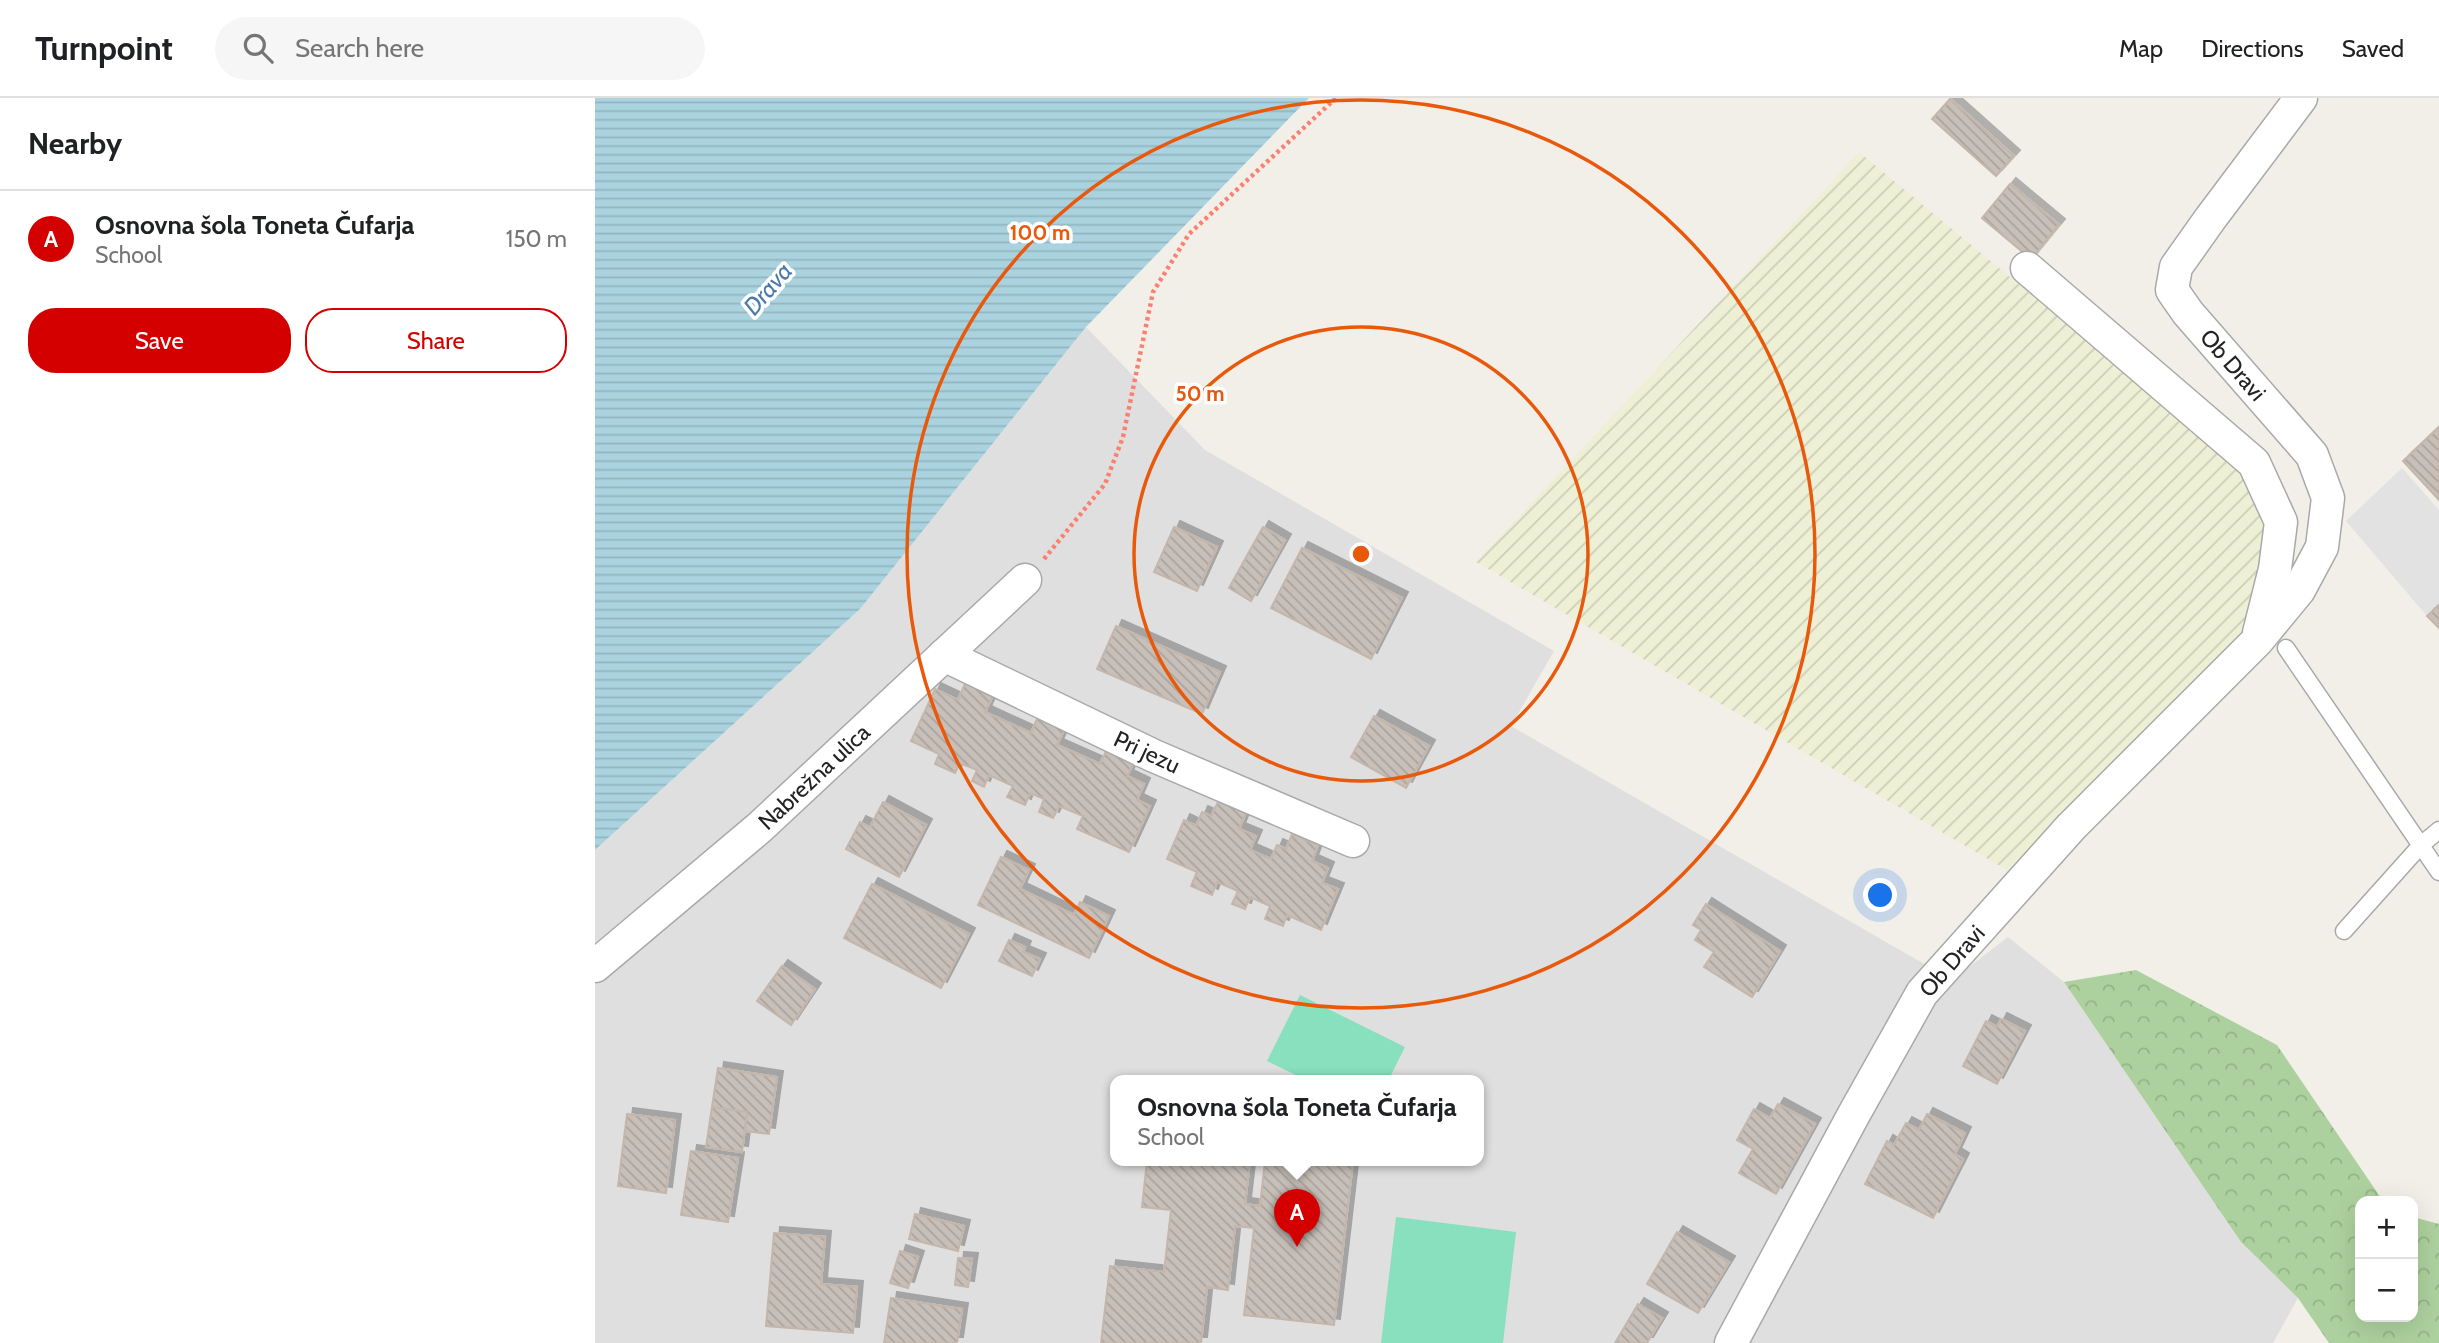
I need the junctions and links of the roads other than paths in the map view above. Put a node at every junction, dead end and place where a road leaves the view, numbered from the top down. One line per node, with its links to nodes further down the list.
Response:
1 (2301, 98): 4 (street, Ob Dravi)
2 (2027, 268): 4 (street)
3 (1025, 580): 5 (street, Nabrežna ulica)
4 (2271, 645): 8 (lane); 12 (street, Ob Dravi)
5 (944, 655): 7 (street, Pri jezu); 11 (street, Nabrežna ulica)
6 (2439, 830): 8 (lane)
7 (1353, 841)
8 (2421, 845): 9 (lane); 10 (lane)
9 (2439, 872)
10 (2344, 931)
11 (595, 966)
12 (1731, 1343)

